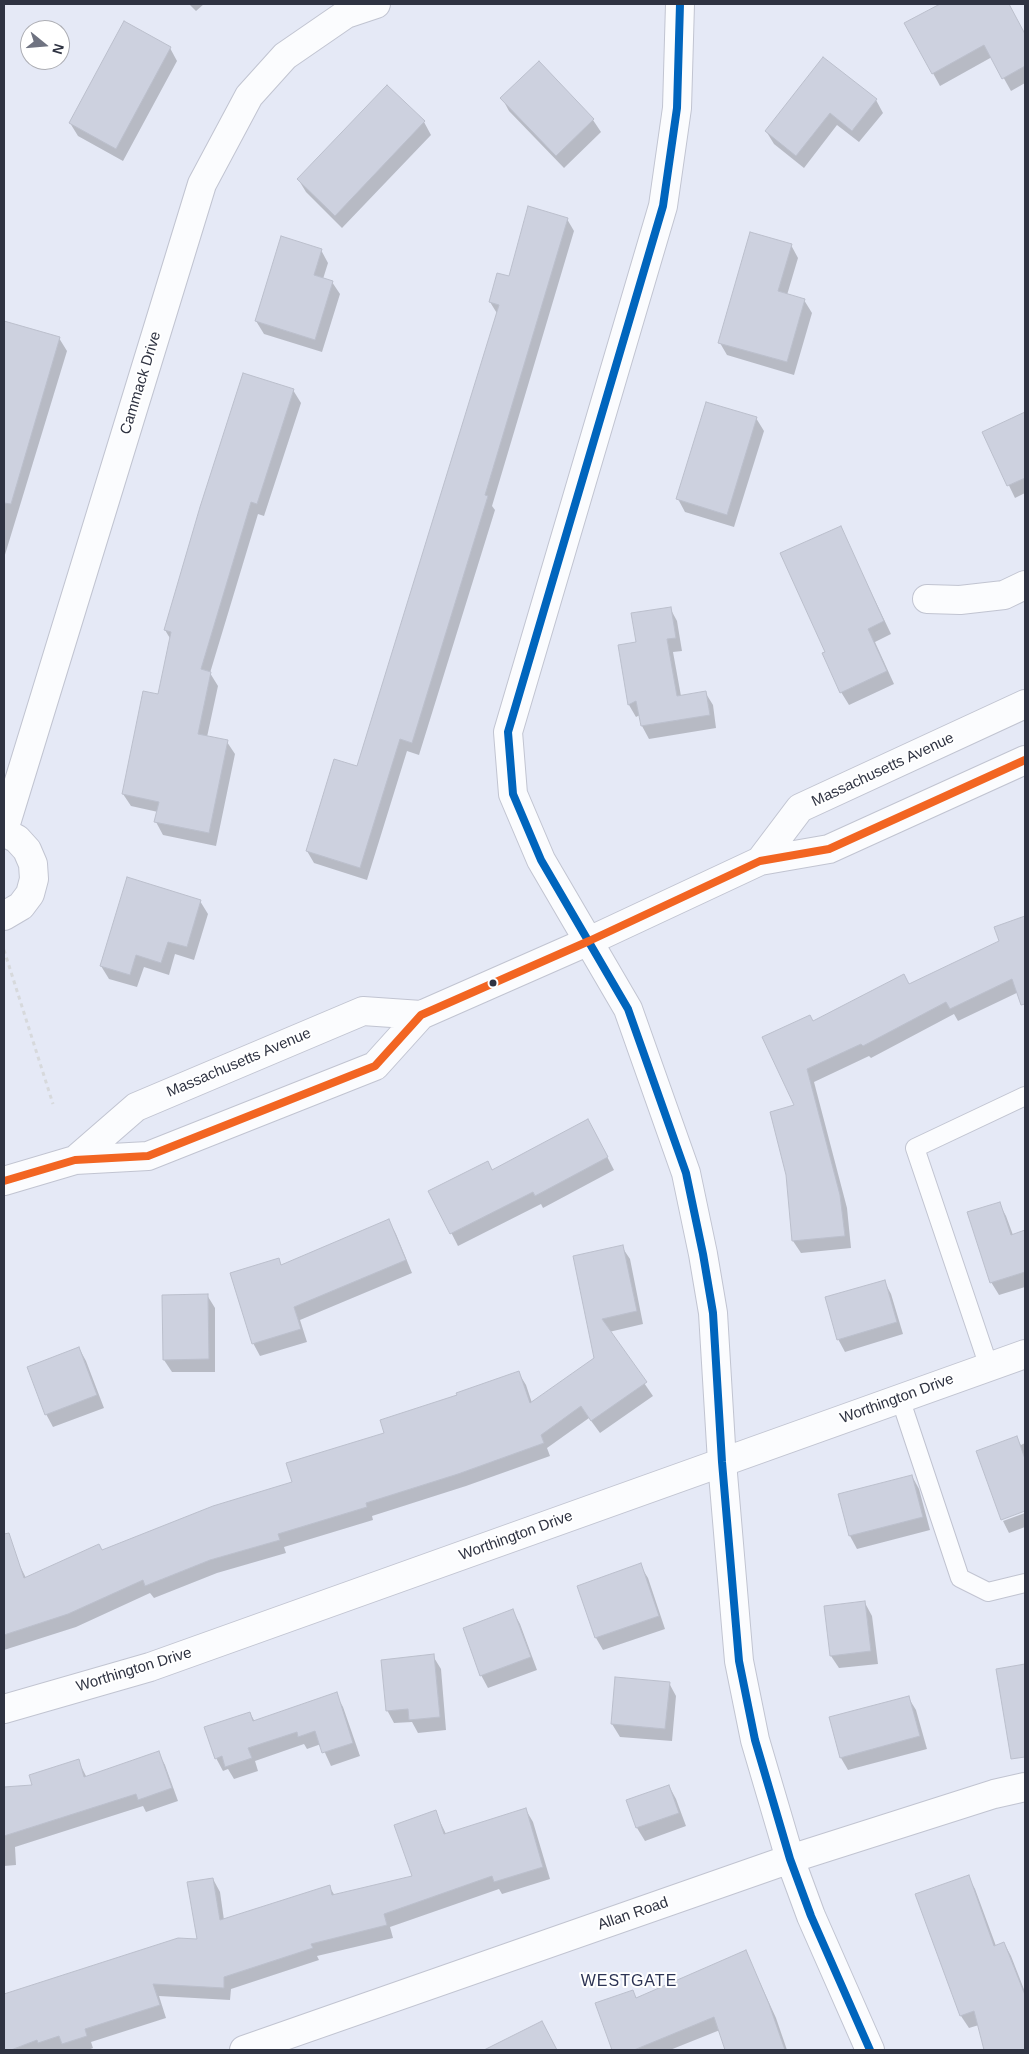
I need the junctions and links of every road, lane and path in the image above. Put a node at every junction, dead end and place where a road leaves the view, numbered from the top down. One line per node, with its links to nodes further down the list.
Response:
1 (376, 4): 7 (street, Cammack Drive)
2 (680, 4): 10 (street)
3 (1025, 585): 4 (street)
4 (927, 599)
5 (1025, 704): 8 (street, Massachusetts Avenue)
6 (1025, 760): 8 (street, Massachusetts Avenue)
7 (4, 831): 9 (street, Cammack Drive)
8 (760, 861): 10 (street, Massachusetts Avenue)
9 (4, 916)
10 (589, 941): 12 (street, Massachusetts Avenue); 20 (street)
11 (4, 950): 14 (path)
12 (421, 1016): 15 (street, Massachusetts Avenue); 15 (street, Massachusetts Avenue)
13 (1025, 1096): 18 (lane)
14 (53, 1104)
15 (75, 1160): 16 (street, Massachusetts Avenue)
16 (4, 1181)
17 (1025, 1354): 18 (street, Worthington Drive)
18 (989, 1367): 19 (street, Worthington Drive)
19 (900, 1398): 20 (street, Worthington Drive); 21 (lane)
20 (722, 1462): 22 (street, Worthington Drive); 24 (street)
21 (1025, 1583)
22 (4, 1709)
23 (1025, 1787): 24 (street, Allan Road)
24 (790, 1859): 25 (street, Allan Road); 26 (street)
25 (244, 2050)
26 (870, 2050)

